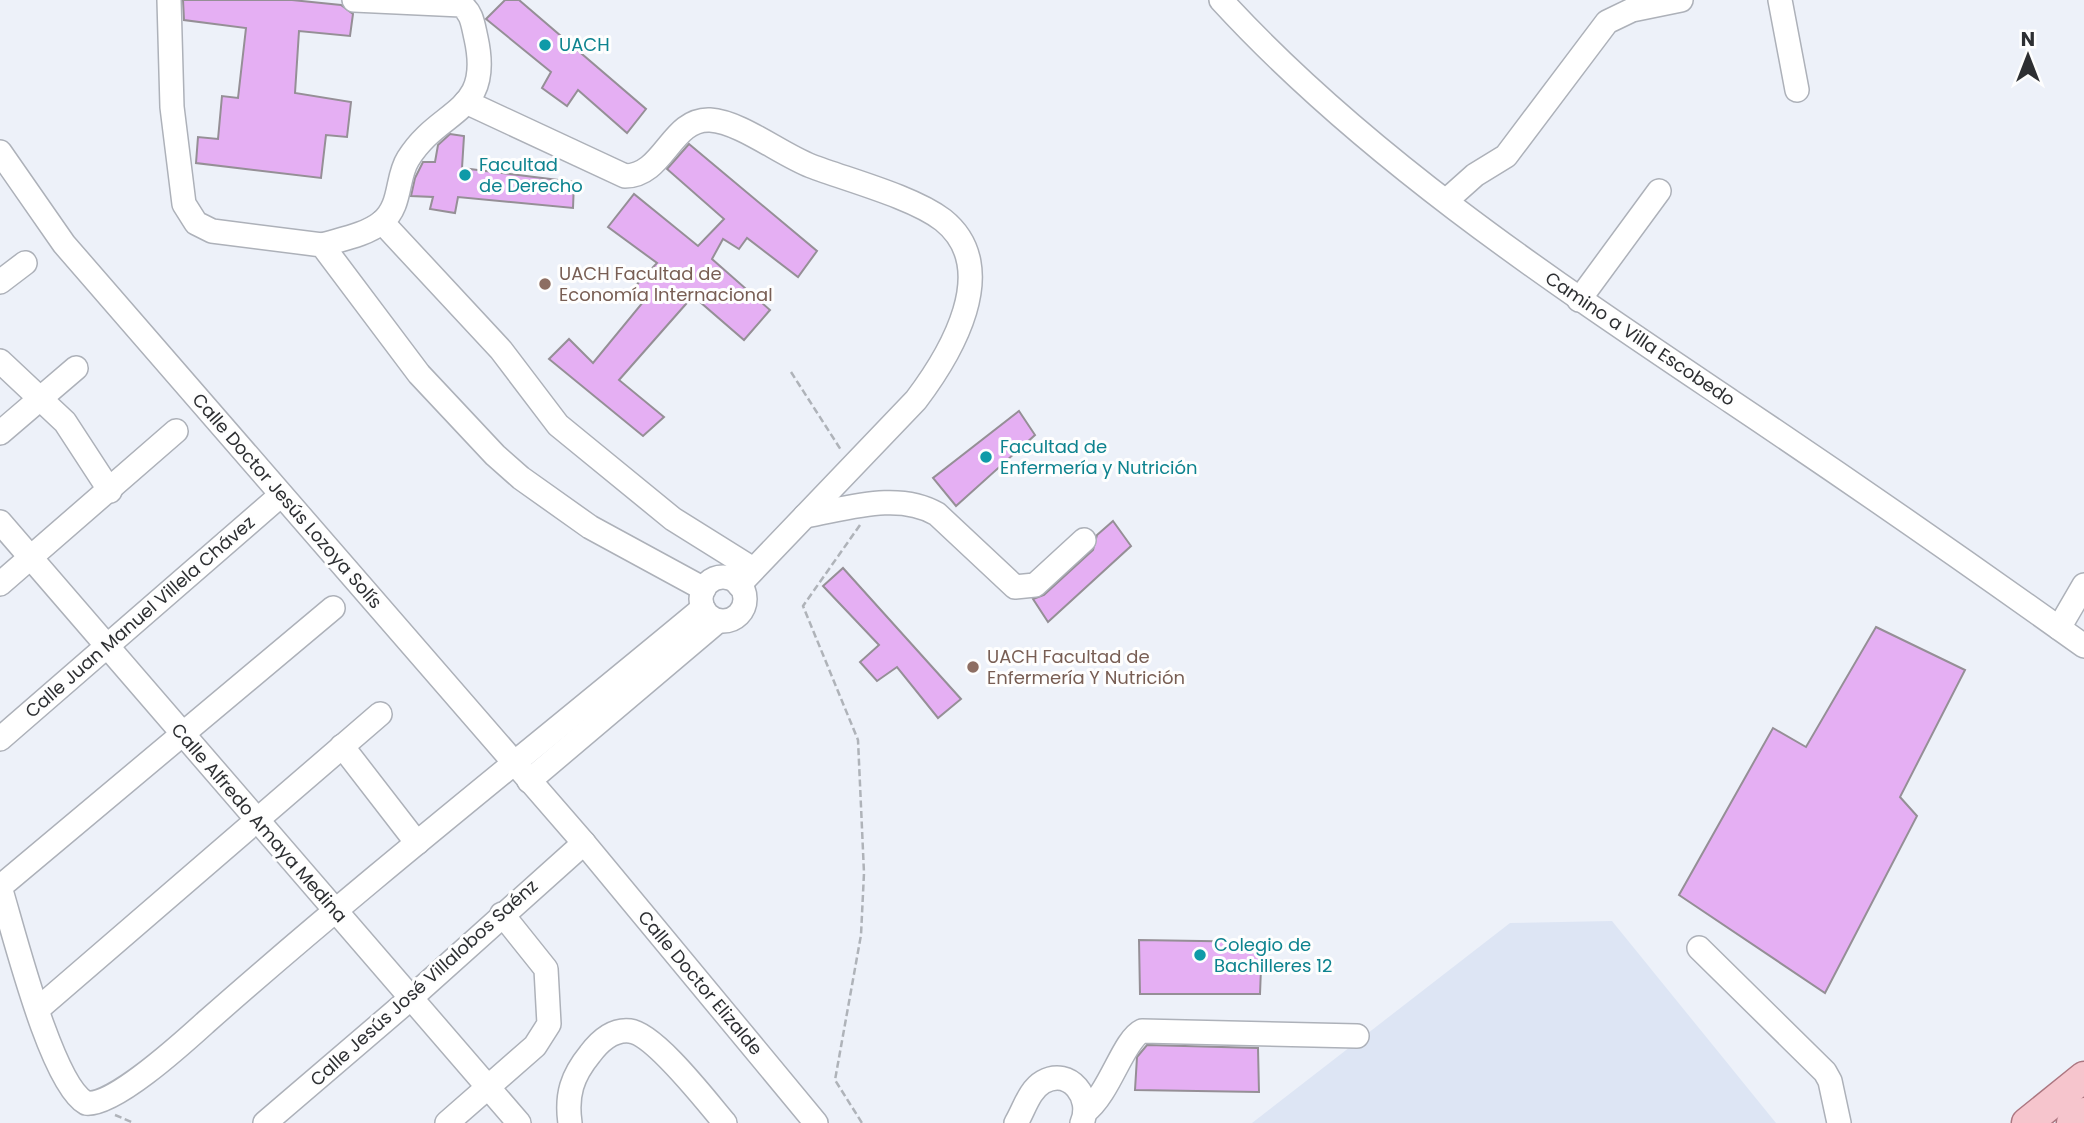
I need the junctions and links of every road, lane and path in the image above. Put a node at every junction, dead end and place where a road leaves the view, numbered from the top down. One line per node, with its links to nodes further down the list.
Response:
1 (169, 0): 12 (street)
2 (354, 0): 7 (street)
3 (1221, 0): 10 (street, Camino a Villa Escobedo)
4 (1681, 0): 10 (street)
5 (1780, 0): 6 (street)
6 (1797, 90)
7 (466, 102): 11 (street); 22 (street)
8 (0, 152): 24 (street, Calle Doctor Jesús Lozoya Solís)
9 (1659, 191): 15 (street)
10 (1447, 200): 15 (street, Camino a Villa Escobedo)
11 (382, 222): 12 (street); 30 (street)
12 (323, 245): 33 (street)
13 (24, 262): 14 (street)
14 (0, 282)
15 (1579, 300): 35 (street, Camino a Villa Escobedo)
16 (0, 360): 19 (street)
17 (76, 368): 19 (street)
18 (791, 372): 22 (path)
19 (41, 397): 21 (street); 23 (street)
20 (176, 431): 23 (street)
21 (0, 433)
22 (851, 466): 26 (street)
23 (110, 491): 29 (street)
24 (281, 495): 36 (street, Calle Juan Manuel Villela Chávez); 42 (street, Calle Doctor Jesús Lozoya Solís)
25 (876, 504): 26 (street); 28 (street); 63 (path)
26 (804, 516): 30 (street)
27 (0, 522): 29 (street, Calle Alfredo Amaya Medina)
28 (1084, 540)
29 (31, 557): 31 (street); 36 (street, Calle Alfredo Amaya Medina)
30 (746, 577): 33 (street); 33 (street)
31 (0, 584)
32 (2084, 585): 35 (street)
33 (708, 606): 42 (street)
34 (333, 608): 39 (street)
35 (2059, 628): 37 (street, Camino a Villa Escobedo)
36 (106, 646): 39 (street, Calle Alfredo Amaya Medina); 40 (street, Calle Juan Manuel Villela Chávez)
37 (2084, 646)
38 (380, 713): 41 (street)
39 (183, 735): 43 (street, Calle Alfredo Amaya Medina); 46 (street)
40 (0, 739)
41 (342, 746): 43 (street); 44 (street)
42 (522, 773): 44 (street); 45 (street, Calle Doctor Jesús Lozoya Solís)
43 (256, 819): 47 (street, Calle Alfredo Amaya Medina); 51 (street)
44 (417, 843): 47 (street)
45 (584, 843): 48 (street, Calle Jesús José Villalobos Saénz); 62 (street, Calle Doctor Elizalde)
46 (0, 887): 51 (street)
47 (334, 909): 50 (street, Calle Alfredo Amaya Medina); 51 (street)
48 (502, 914): 50 (street, Calle Jesús José Villalobos Saénz); 54 (street)
49 (1699, 948): 65 (street)
50 (411, 999): 54 (street, Calle Alfredo Amaya Medina); 57 (street, Calle Jesús José Villalobos Saénz)
51 (38, 1009)
52 (1357, 1036): 56 (street)
53 (2083, 1080): 66 (main road)
54 (488, 1088): 58 (street); 59 (street, Calle Alfredo Amaya Medina)
55 (2084, 1113): 67 (main road)
56 (1084, 1117): 64 (street)
57 (265, 1123)
58 (447, 1123)
59 (519, 1123)
60 (570, 1123): 61 (street)
61 (725, 1123)
62 (816, 1123)
63 (862, 1123)
64 (1016, 1123)
65 (1839, 1123)
66 (2027, 1123)
67 (2072, 1123)

